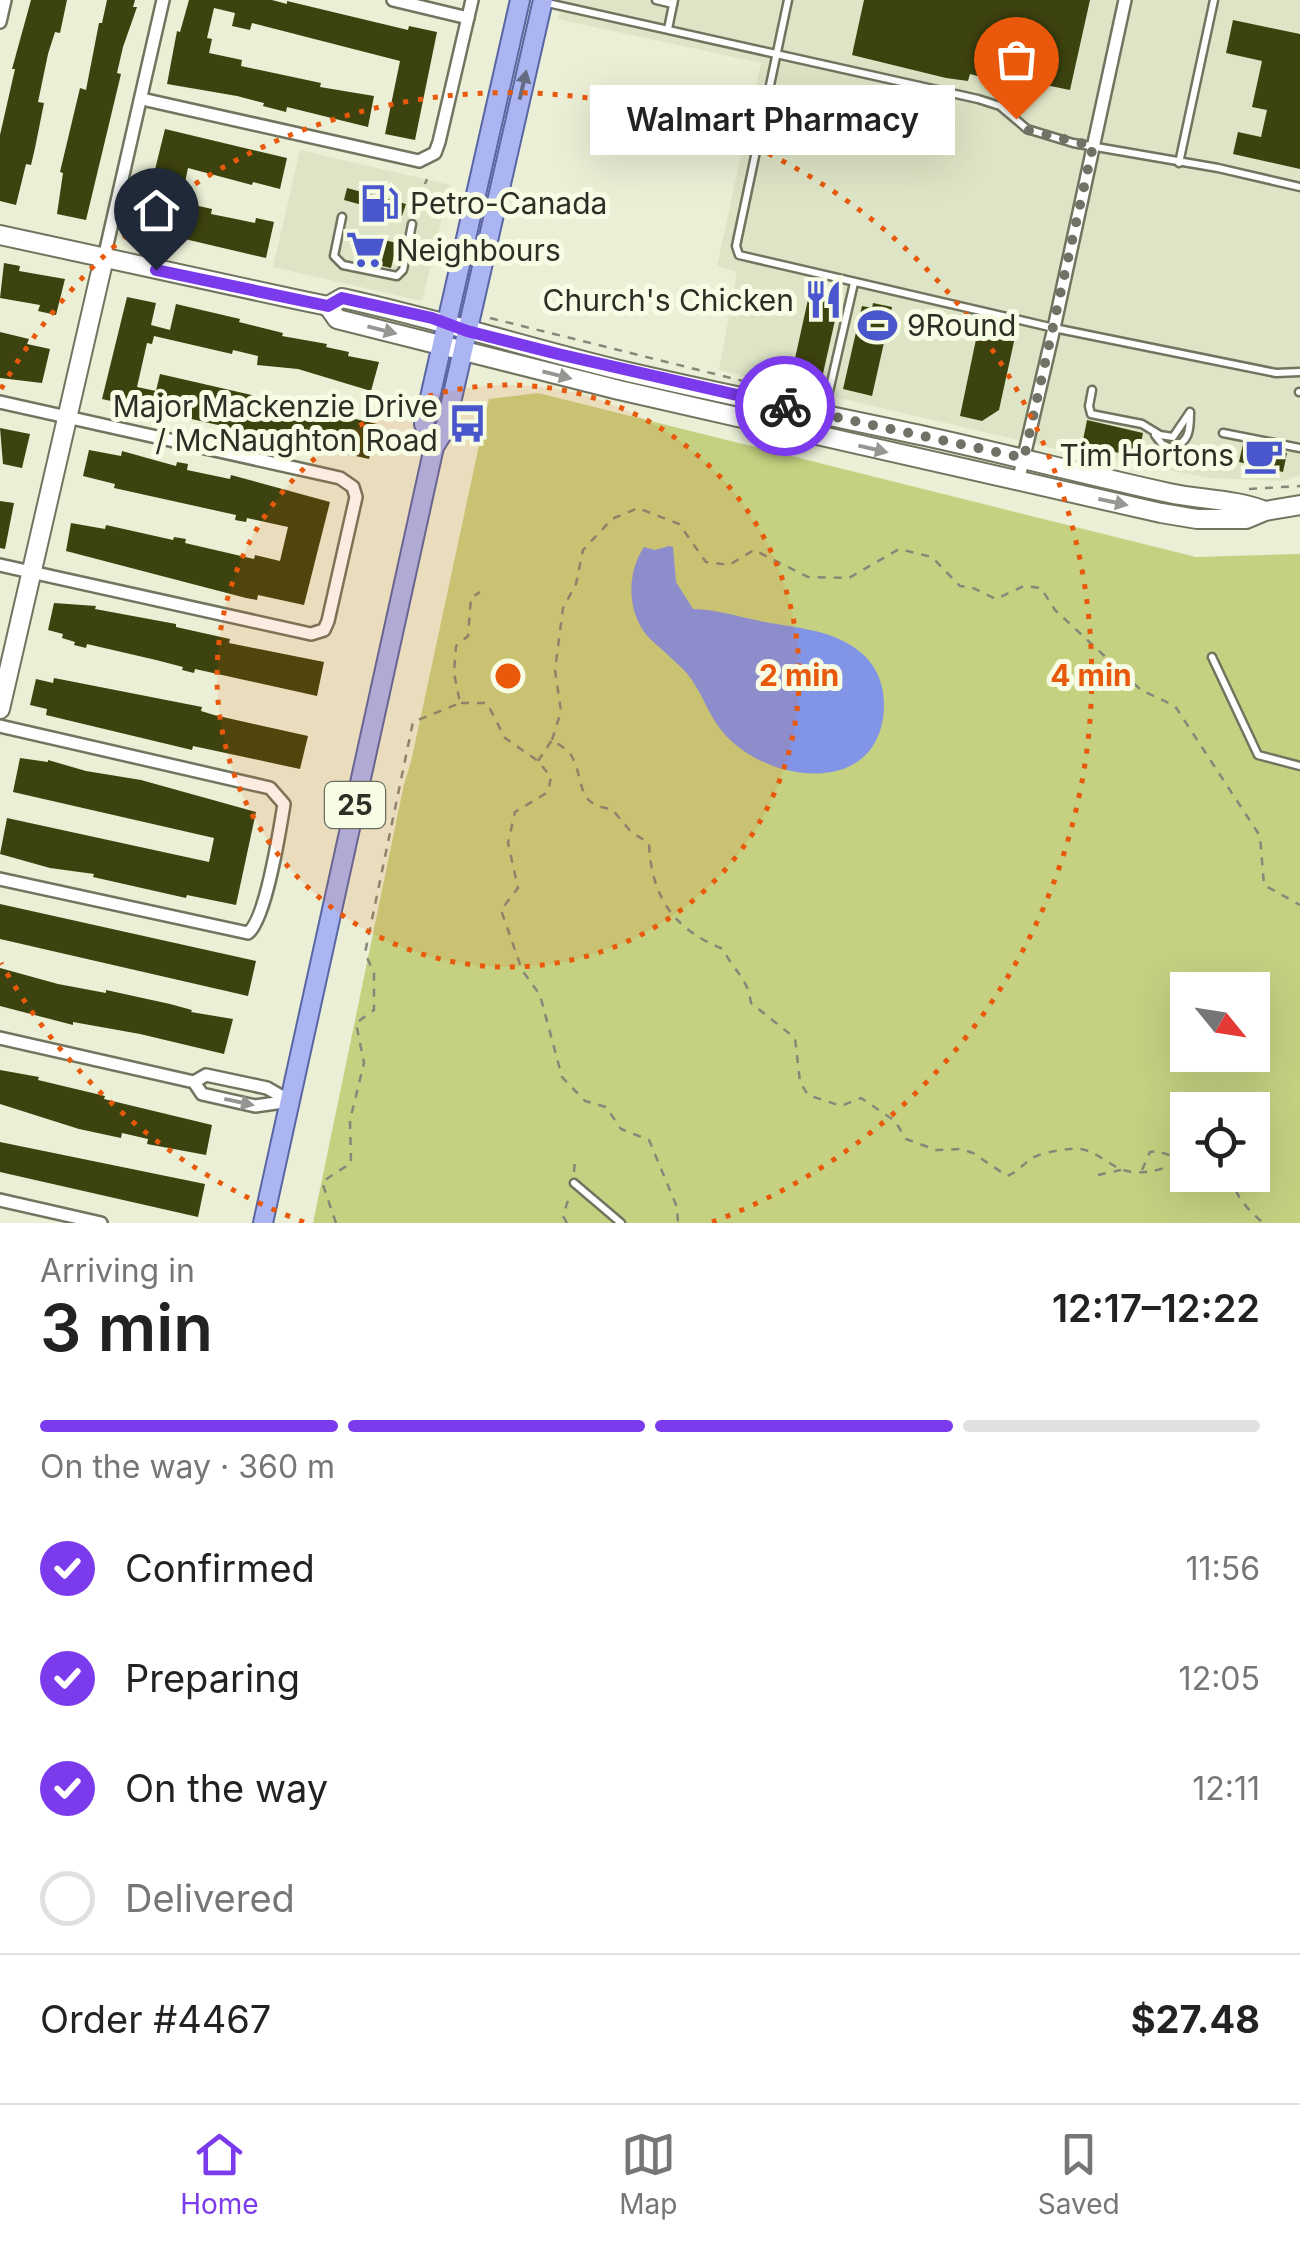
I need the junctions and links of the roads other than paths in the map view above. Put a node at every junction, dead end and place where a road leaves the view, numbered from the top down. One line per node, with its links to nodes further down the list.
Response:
1 (5, 0): 13 (street)
2 (164, 0): 16 (street)
3 (394, 0): 12 (street)
4 (472, 0): 12 (street)
5 (520, 0): 26 (main road, 25)
6 (656, 0): 11 (lane)
7 (788, 0): 15 (lane)
8 (1125, 0): 17 (street)
9 (1214, 0): 18 (lane)
10 (543, 1): 14 (lane); 28 (main road, 25, one-way to 10)
11 (674, 2): 14 (lane)
12 (468, 18): 16 (street)
13 (0, 22)
14 (668, 29): 15 (lane)
15 (777, 55): 17 (lane); 24 (lane)
16 (142, 99): 23 (street)
17 (1093, 146): 18 (lane); 27 (street)
18 (1179, 163): 19 (lane)
19 (1300, 187)
20 (342, 217): 21 (lane)
21 (412, 224)
22 (0, 235): 23 (street)
23 (104, 258): 25 (street); 35 (street)
24 (854, 283): 27 (lane); 34 (lane)
25 (328, 306): 26 (street); 29 (street, one-way to 29)
26 (447, 324): 28 (street); 29 (main road, 25)
27 (1054, 328): 31 (lane); 40 (street)
28 (467, 331): 30 (main road, 25); 34 (street)
29 (441, 346): 30 (street); 38 (main road, 25)
30 (462, 352): 38 (main road, 25); 41 (street, one-way to 41)
31 (1300, 372)
32 (1092, 390): 36 (lane)
33 (0, 402): 35 (street)
34 (824, 414): 40 (street)
35 (67, 417): 45 (street); 45 (street)
36 (1152, 431): 36 (lane)
37 (1223, 433): 39 (lane)
38 (434, 446): 53 (main road, 25)
39 (1300, 448)
40 (1024, 458): 41 (street); 43 (street)
41 (1018, 482): 43 (street, one-way to 43)
42 (1300, 505): 43 (street)
43 (1265, 511)
44 (0, 564): 45 (street)
45 (31, 572): 47 (street)
46 (1212, 656): 49 (lane)
47 (0, 709)
48 (0, 726): 50 (street)
49 (1300, 766)
50 (0, 879)
51 (0, 1038): 52 (street)
52 (194, 1082): 53 (street); 53 (street, one-way to 53)
53 (290, 1101): 57 (main road, 25)
54 (574, 1183): 58 (lane)
55 (0, 1200): 56 (street)
56 (101, 1223)
57 (262, 1223)
58 (620, 1223)

